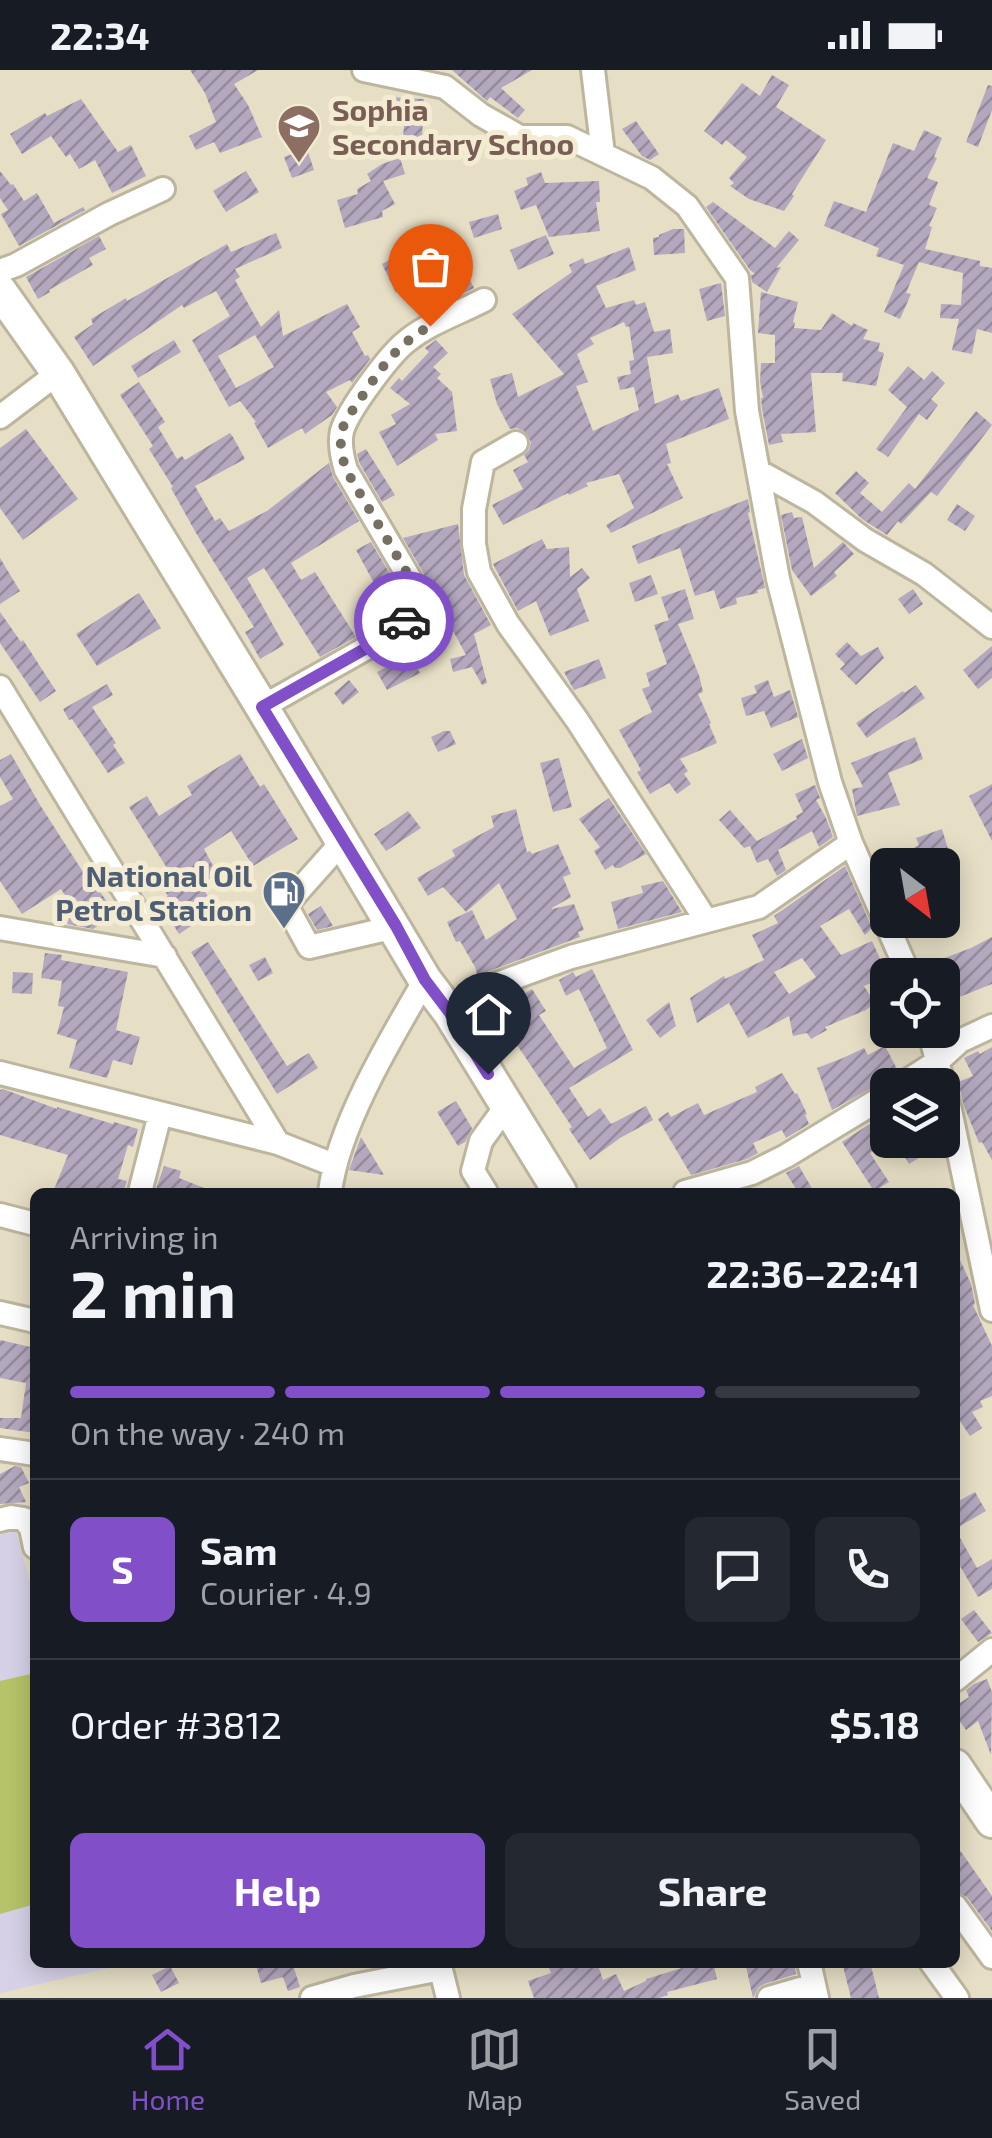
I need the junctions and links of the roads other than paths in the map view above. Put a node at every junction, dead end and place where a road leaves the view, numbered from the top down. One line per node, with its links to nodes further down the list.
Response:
1 (364, 70): 3 (street)
2 (593, 70): 3 (street)
3 (603, 154): 11 (street)
4 (164, 188): 5 (street)
5 (0, 271)
6 (0, 291): 8 (highway)
7 (484, 300): 14 (street)
8 (58, 373): 9 (street); 14 (highway)
9 (0, 416)
10 (516, 444): 17 (street)
11 (758, 471): 12 (street); 16 (street)
12 (992, 627)
13 (0, 687): 20 (street)
14 (262, 707): 15 (highway)
15 (343, 842): 18 (highway); 18 (street)
16 (851, 843): 17 (street); 21 (street)
17 (706, 920): 23 (street)
18 (396, 926): 22 (highway)
19 (0, 928): 20 (street)
20 (165, 956): 32 (street)
21 (902, 958)
22 (425, 980): 23 (highway); 33 (street)
23 (450, 1013): 29 (highway)
24 (992, 1026): 26 (street)
25 (934, 1048): 26 (street)
26 (938, 1061): 27 (street); 41 (street)
27 (927, 1068)
28 (0, 1073): 31 (street)
29 (507, 1105): 36 (street); 37 (highway)
30 (870, 1105): 38 (street)
31 (160, 1114): 32 (street); 34 (street)
32 (278, 1142): 33 (street)
33 (334, 1165): 35 (street)
34 (141, 1188)
35 (331, 1188)
36 (484, 1188)
37 (557, 1188)
38 (699, 1188)
39 (0, 1215): 40 (street)
40 (30, 1223)
41 (992, 1310)
42 (0, 1312): 43 (street)
43 (30, 1319)
44 (0, 1448): 45 (street)
45 (30, 1453)
46 (0, 1520): 47 (street)
47 (30, 1527)
48 (992, 1650): 49 (street)
49 (960, 1676)
50 (960, 1775): 51 (highway)
51 (992, 1821)
52 (960, 1913): 53 (street)
53 (992, 1957)
54 (431, 1968): 58 (street)
55 (440, 1968): 59 (street)
56 (935, 1968): 61 (street)
57 (814, 1982): 60 (street)
58 (312, 1998)
59 (448, 1998)
60 (769, 1998)
61 (957, 1998)

